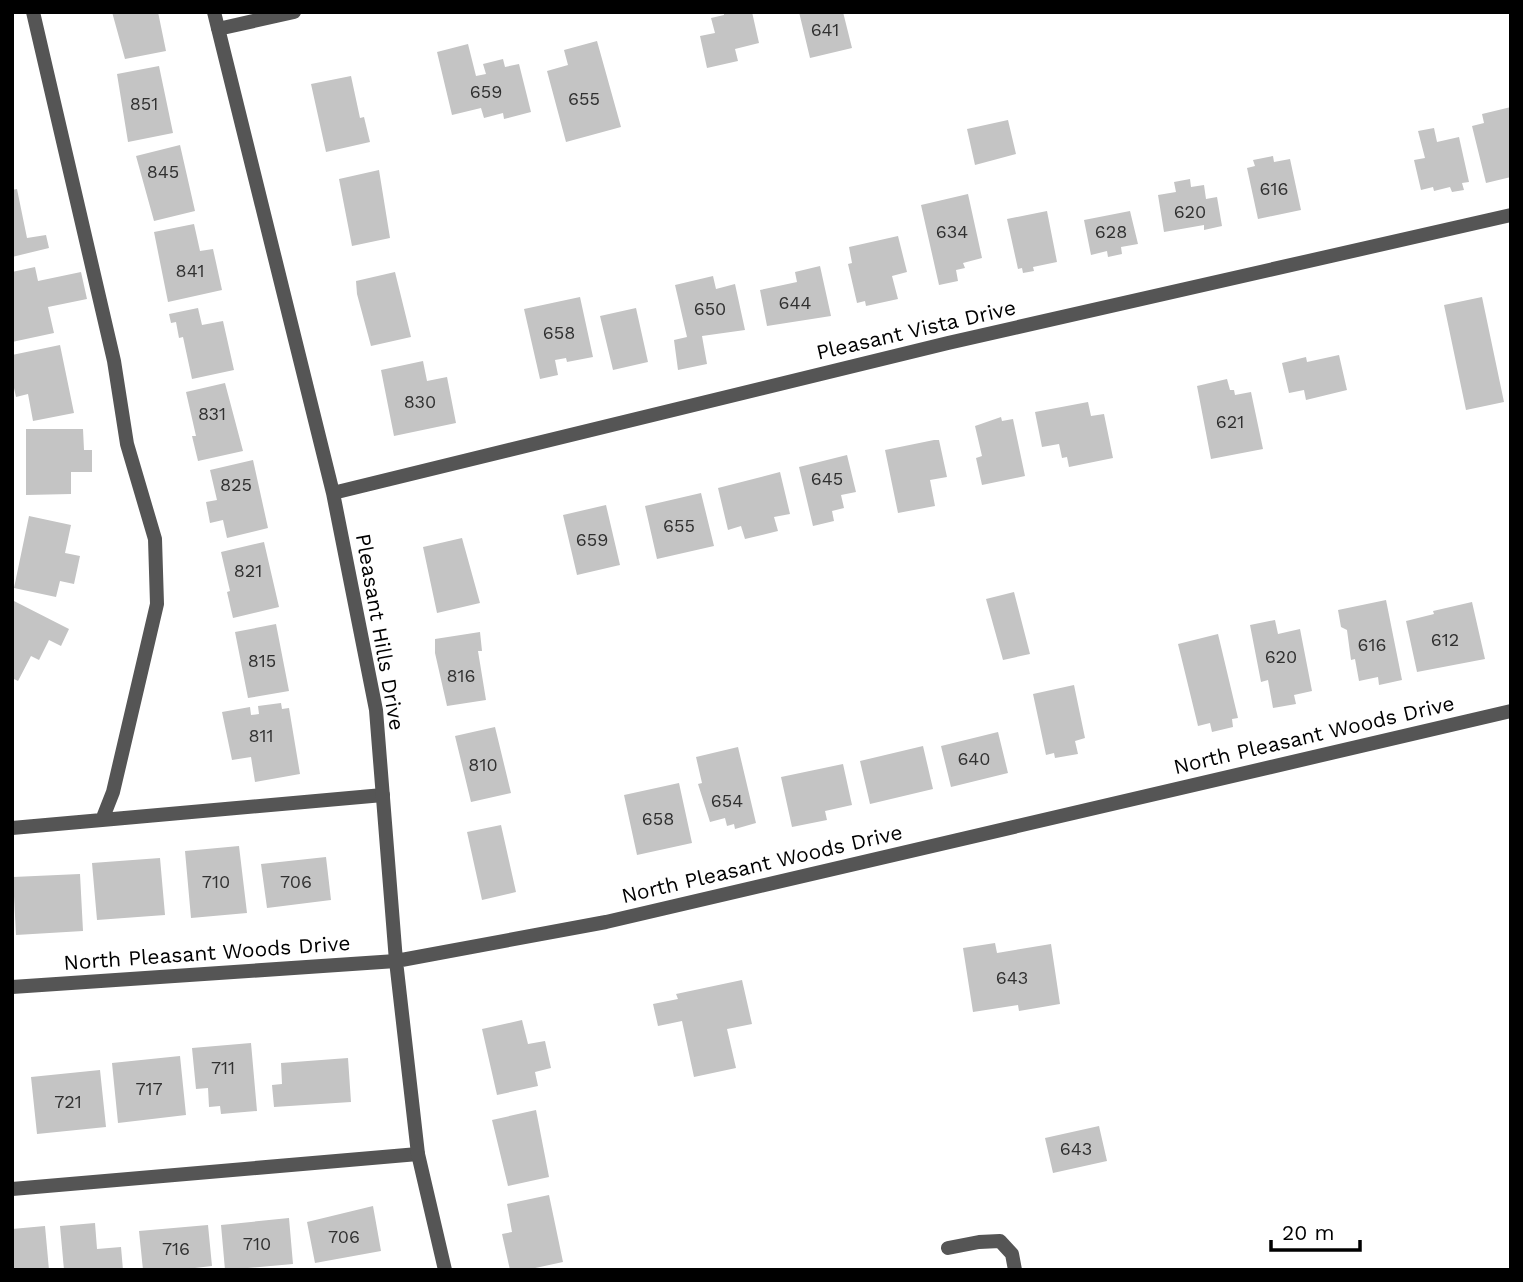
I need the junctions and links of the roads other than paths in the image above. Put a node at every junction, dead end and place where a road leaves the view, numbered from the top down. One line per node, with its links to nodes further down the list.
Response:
1 (33, 12): 9 (street)
2 (214, 12): 4 (street, Pleasant Hills Drive)
3 (294, 12): 4 (street)
4 (218, 29): 6 (street, Pleasant Hills Drive)
5 (1511, 215): 6 (street, Pleasant Vista Drive)
6 (333, 493): 8 (street, Pleasant Hills Drive)
7 (1511, 711): 11 (street, North Pleasant Woods Drive)
8 (383, 795): 9 (street); 11 (street, Pleasant Hills Drive)
9 (102, 820): 10 (street)
10 (12, 828)
11 (396, 961): 12 (street, North Pleasant Woods Drive); 13 (street, Pleasant Hills Drive)
12 (12, 987)
13 (418, 1154): 14 (street); 16 (street, Pleasant Hills Drive)
14 (12, 1189)
15 (948, 1248): 17 (street)
16 (444, 1270)
17 (1015, 1270)

